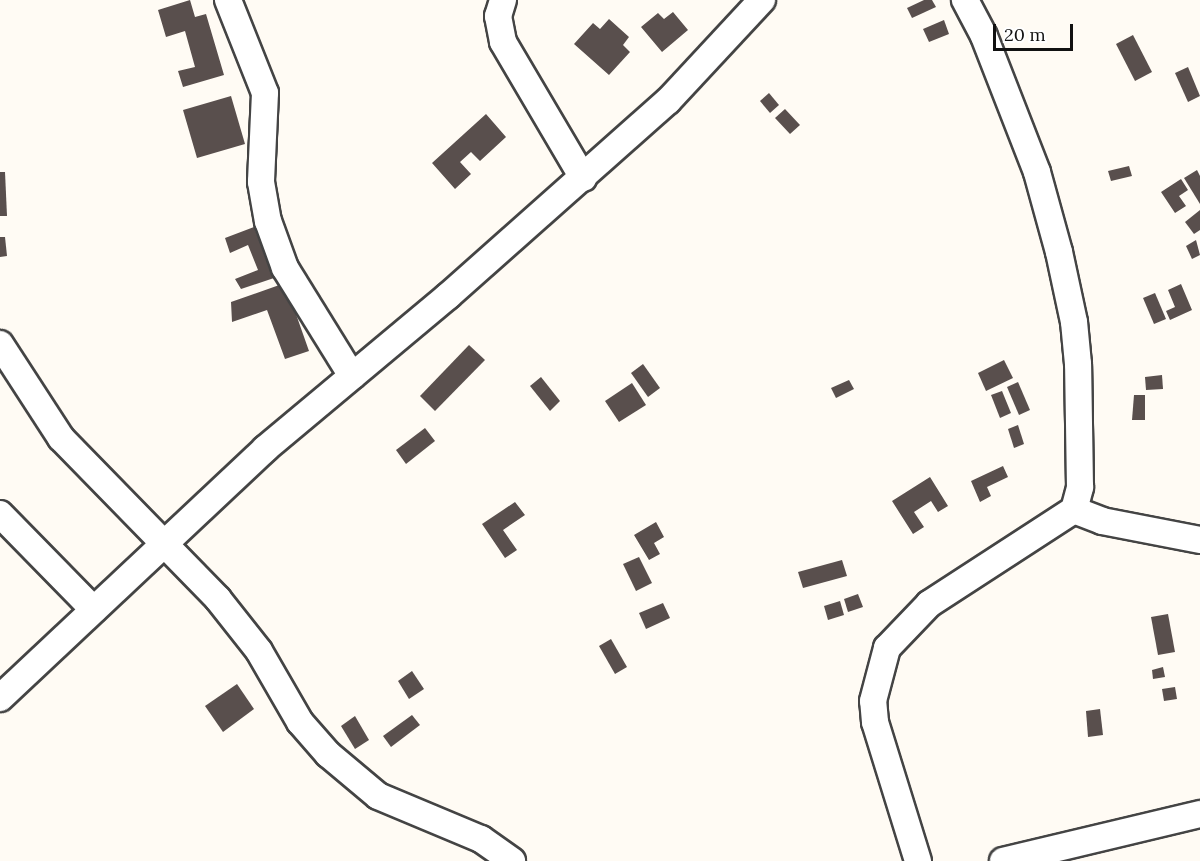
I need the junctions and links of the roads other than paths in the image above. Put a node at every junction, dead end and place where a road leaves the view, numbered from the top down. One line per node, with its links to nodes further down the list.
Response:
1 (228, 0): 7 (street)
2 (503, 0): 5 (street)
3 (762, 0): 5 (street)
4 (965, 0): 8 (street)
5 (583, 178): 7 (street)
6 (0, 344): 11 (street)
7 (352, 376): 11 (street)
8 (1074, 510): 10 (street); 16 (street)
9 (0, 514): 12 (street)
10 (1200, 540)
11 (165, 545): 12 (street); 15 (street)
12 (94, 610): 13 (street)
13 (0, 698)
14 (1200, 814): 17 (street)
15 (512, 861)
16 (918, 861)
17 (1003, 861)

